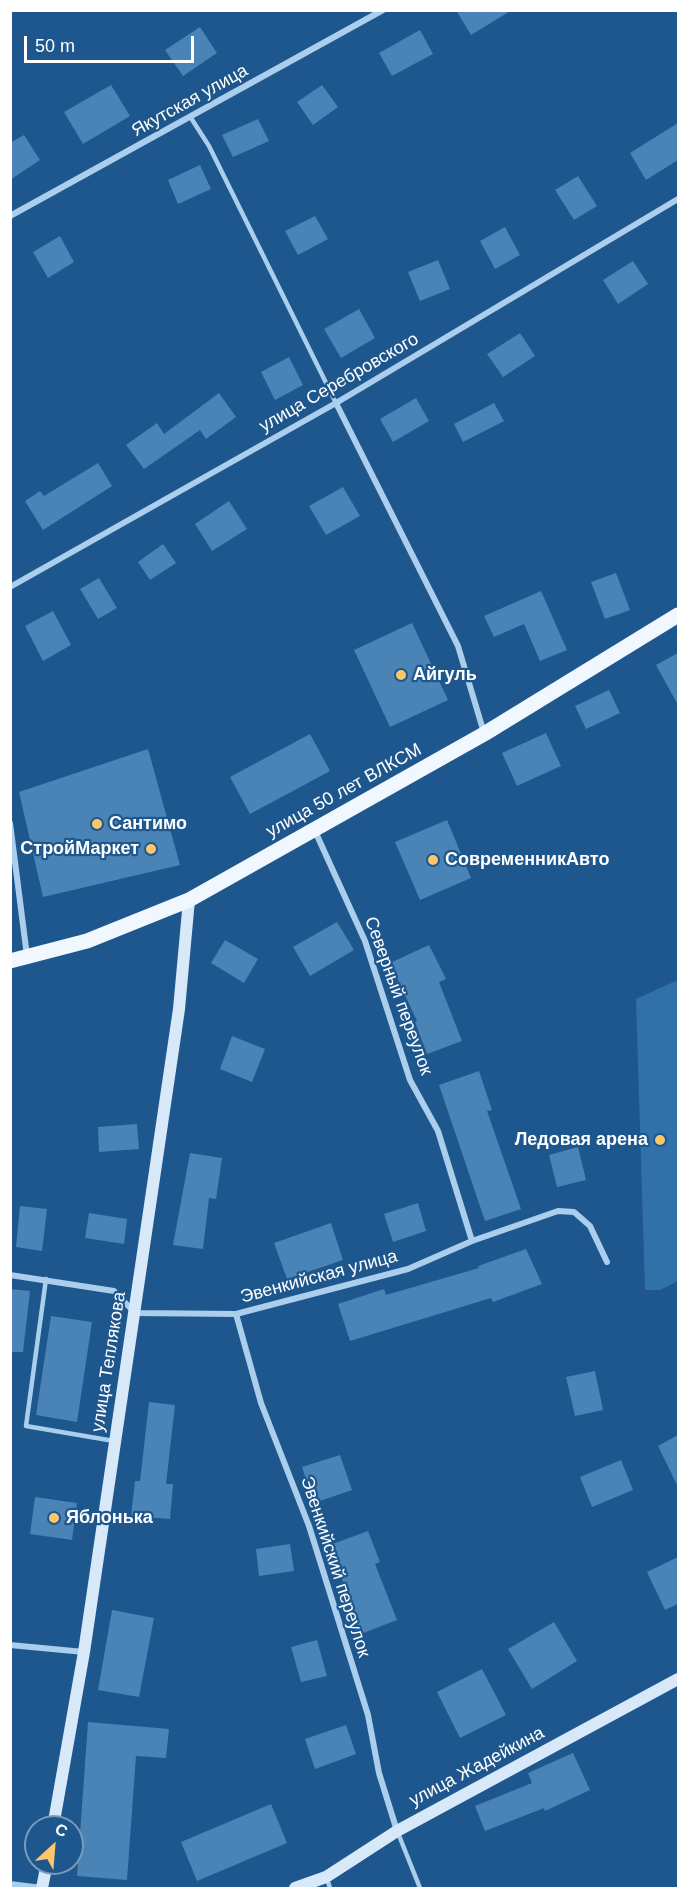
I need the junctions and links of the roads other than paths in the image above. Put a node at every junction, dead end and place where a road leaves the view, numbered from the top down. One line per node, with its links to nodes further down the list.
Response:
1 (383, 10): 2 (street, Якутская улица)
2 (191, 118): 4 (street, Якутская улица); 5 (lane)
3 (678, 199): 5 (street, улица Серебровского)
4 (10, 216)
5 (336, 403): 6 (street, улица Серебровского); 8 (street)
6 (10, 587)
7 (678, 615): 8 (main road, улица 50 лет ВЛКСМ)
8 (484, 734): 10 (main road, улица 50 лет ВЛКСМ)
9 (10, 823): 12 (street)
10 (315, 831): 11 (main road, улица 50 лет ВЛКСМ); 14 (street, Северный переулок)
11 (189, 900): 12 (main road, улица 50 лет ВЛКСМ); 18 (main road, улица Теплякова)
12 (27, 957): 13 (main road, улица 50 лет ВЛКСМ)
13 (10, 961)
14 (472, 1241): 15 (street, Эвенкийская улица); 19 (street, Эвенкийская улица)
15 (607, 1262)
16 (10, 1275): 17 (street)
17 (46, 1279): 18 (street); 20 (lane)
18 (135, 1313): 19 (street, Эвенкийская улица); 20 (main road, улица Теплякова)
19 (236, 1314): 25 (street, Эвенкийский переулок)
20 (115, 1441): 22 (main road, улица Теплякова)
21 (10, 1645): 22 (street)
22 (84, 1652): 24 (main road, улица Теплякова)
23 (678, 1679): 25 (main road, улица Жадейкина)
24 (55, 1815)
25 (397, 1831): 26 (main road, улица Жадейкина); 30 (lane)
26 (328, 1883): 29 (main road, улица Жадейкина)
27 (10, 1884): 28 (street)
28 (42, 1888)
29 (295, 1888)
30 (420, 1888)

